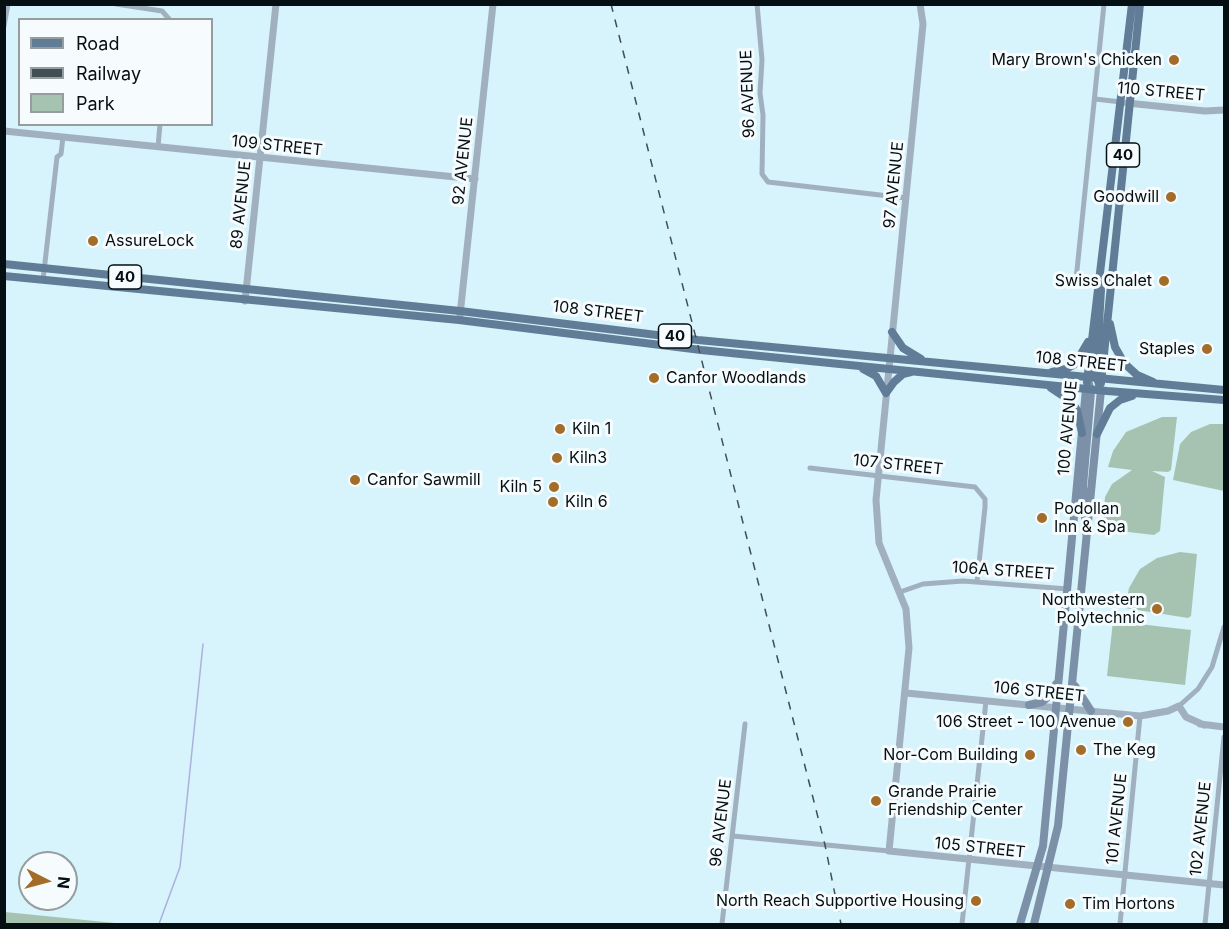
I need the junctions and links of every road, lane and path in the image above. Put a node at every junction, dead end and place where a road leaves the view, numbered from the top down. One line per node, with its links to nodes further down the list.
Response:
1 (8, 4): 11 (street)
2 (116, 4): 10 (street)
3 (276, 4): 19 (street, 89 AVENUE)
4 (493, 4): 20 (street, 92 AVENUE)
5 (757, 4): 21 (street, 96 AVENUE)
6 (920, 4): 21 (street, 97 AVENUE)
7 (1104, 4): 12 (street)
8 (1132, 4): 13 (main road, 100 AVENUE / 40)
9 (1140, 4): 13 (main road, 100 AVENUE / 40)
10 (169, 18)
11 (4, 26)
12 (1095, 99): 13 (street, 110 STREET); 27 (street)
13 (1125, 103): 14 (street, 110 STREET); 22 (main road, 100 AVENUE / 40); 30 (main road, 100 AVENUE / 40)
14 (1224, 110)
15 (160, 126): 18 (street)
16 (4, 131): 17 (street, 109 STREET)
17 (63, 137): 18 (street, 109 STREET); 24 (street)
18 (158, 147): 19 (street, 109 STREET)
19 (259, 158): 20 (street, 109 STREET); 28 (street, 89 AVENUE)
20 (474, 179): 31 (street, 92 AVENUE)
21 (906, 198): 33 (street, 97 AVENUE)
22 (1103, 232): 32 (main road, 100 AVENUE / 40); 41 (main road)
23 (4, 264): 24 (main road, 108 STREET / 40)
24 (45, 268): 26 (street); 28 (main road, 108 STREET / 40)
25 (4, 276): 26 (main road, 108 STREET / 40)
26 (43, 280): 29 (main road, 108 STREET / 40)
27 (1076, 280)
28 (246, 289): 29 (street, 89 AVENUE); 31 (main road, 108 STREET / 40)
29 (245, 301): 31 (main road, 108 STREET / 40)
30 (1108, 305): 41 (main road, 100 AVENUE / 40); 43 (main road)
31 (460, 316): 34 (main road, 108 STREET / 40); 36 (main road, 108 STREET / 40)
32 (1093, 324): 39 (main road); 40 (main road, 100 AVENUE)
33 (892, 332): 34 (street, 97 AVENUE); 35 (main road)
34 (890, 358): 35 (main road, 108 STREET / 40); 37 (street, 97 AVENUE)
35 (924, 361): 39 (main road, 108 STREET / 40)
36 (851, 365): 37 (main road, 108 STREET / 40); 46 (main road)
37 (889, 369): 38 (main road, 108 STREET / 40); 46 (street, 97 AVENUE)
38 (914, 371): 42 (main road, 108 STREET / 40); 46 (main road)
39 (1043, 374): 40 (main road, 108 STREET / 40)
40 (1087, 378): 41 (main road, 108 STREET / 40); 44 (main road, 100 AVENUE)
41 (1099, 379): 43 (main road, 108 STREET); 44 (main road, 100 AVENUE / 40)
42 (1042, 384): 44 (main road, 108 STREET / 40); 49 (main road)
43 (1179, 387): 45 (main road, 108 STREET)
44 (1093, 390): 47 (main road, 108 STREET); 49 (main road, 100 AVENUE); 50 (main road, 100 AVENUE); 53 (main road)
45 (1224, 390)
46 (886, 393): 52 (street, 97 AVENUE)
47 (1142, 394): 48 (main road, 108 STREET); 50 (main road)
48 (1224, 400)
49 (1082, 433): 55 (main road, 100 AVENUE)
50 (1097, 434): 53 (main road, 100 AVENUE)
51 (810, 468): 52 (street, 107 STREET)
52 (878, 476): 54 (street, 107 STREET); 56 (street, 97 AVENUE)
53 (1088, 540): 59 (main road, 100 AVENUE)
54 (977, 582): 55 (street, 106A STREET); 56 (street, 106A STREET)
55 (1069, 589): 58 (main road, 100 AVENUE)
56 (900, 591): 60 (street, 97 AVENUE)
57 (1224, 627): 63 (street)
58 (1062, 665): 62 (main road); 64 (main road, 100 AVENUE)
59 (1074, 681): 65 (main road, 100 AVENUE); 66 (main road)
60 (906, 693): 61 (street, 106 STREET); 74 (street, 97 AVENUE)
61 (986, 701): 62 (street, 106 STREET); 75 (street)
62 (1029, 705): 64 (street, 106 STREET)
63 (1179, 706): 67 (street, 106 STREET); 70 (street)
64 (1058, 708): 65 (street, 106 STREET); 76 (main road, 100 AVENUE)
65 (1071, 709): 66 (street, 106 STREET); 77 (main road, 100 AVENUE)
66 (1091, 711): 68 (street, 106 STREET)
67 (1168, 711): 68 (street, 106 STREET); 70 (street)
68 (1140, 716): 78 (street, 101 AVENUE)
69 (745, 724): 73 (street, 96 AVENUE)
70 (1203, 725): 71 (street)
71 (1224, 727)
72 (1224, 736): 79 (street, 102 AVENUE)
73 (733, 836): 74 (street, 105 STREET); 81 (street, 96 AVENUE)
74 (889, 851): 75 (street, 105 STREET)
75 (969, 861): 76 (street, 105 STREET); 82 (street)
76 (1037, 867): 77 (street, 105 STREET); 83 (main road, 100 AVENUE)
77 (1049, 869): 78 (street, 105 STREET); 84 (main road, 100 AVENUE)
78 (1125, 876): 79 (street, 105 STREET); 85 (street, 101 AVENUE)
79 (1209, 884): 80 (street, 105 STREET); 86 (street, 102 AVENUE)
80 (1224, 885)
81 (722, 924)
82 (962, 924)
83 (1020, 924)
84 (1034, 924)
85 (1120, 924)
86 (1205, 924)

